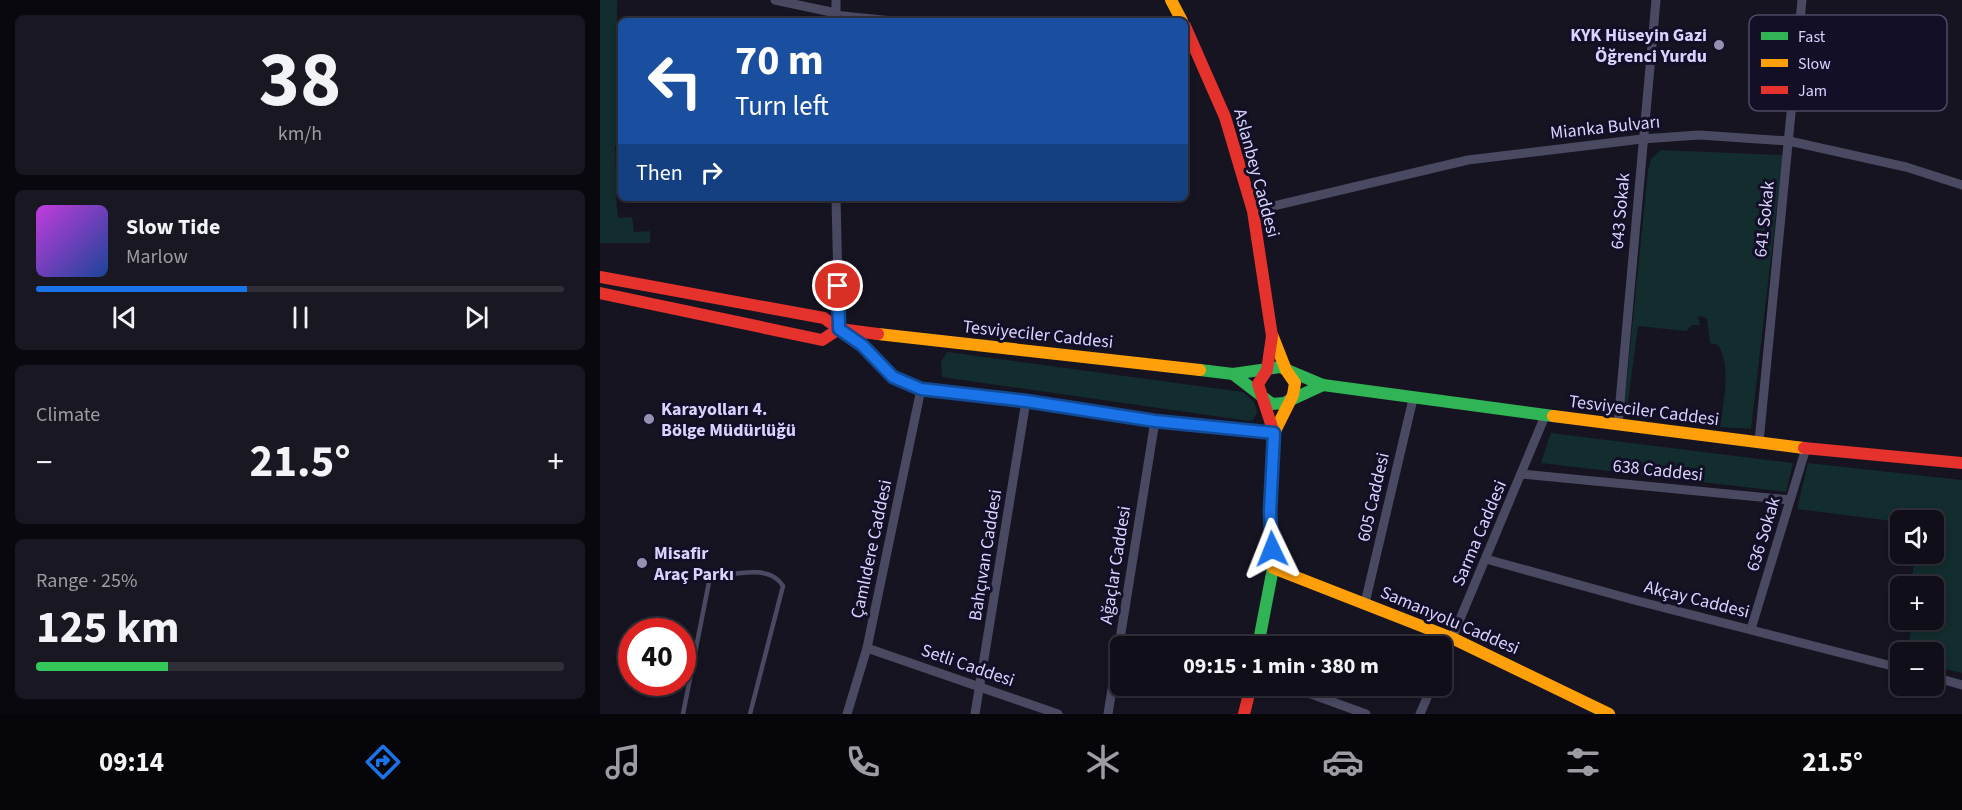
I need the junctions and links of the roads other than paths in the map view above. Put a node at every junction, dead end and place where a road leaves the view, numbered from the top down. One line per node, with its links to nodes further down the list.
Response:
1 (775, 0): 7 (street)
2 (836, 0): 7 (street)
3 (1171, 0): 9 (street)
4 (1656, 0): 12 (street, 643 Sokak)
5 (1802, 0): 6 (street, 641 Sokak)
6 (1801, 15)
7 (836, 17): 8 (lane)
8 (856, 18)
9 (1180, 18)
10 (1188, 33): 16 (street, Aslanbey Caddesi)
11 (1792, 111): 13 (street, 641 Sokak)
12 (1642, 138): 13 (street, Mianka Bulvarı); 16 (street, Mianka Bulvarı); 32 (street, 643 Sokak)
13 (1789, 141): 14 (street, Mianka Bulvarı); 34 (street, 641 Sokak)
14 (1962, 185)
15 (836, 201): 19 (street)
16 (1253, 211): 20 (street, Aslanbey Caddesi)
17 (600, 277): 19 (street, Tesviyeciler Caddesi)
18 (600, 293): 19 (street, Tesviyeciler Caddesi)
19 (839, 329): 23 (street, Tesviyeciler Caddesi); 25 (street)
20 (1272, 336): 21 (street); 22 (street)
21 (1267, 370): 22 (street); 23 (street, Tesviyeciler Caddesi); 26 (street)
22 (1286, 370): 24 (street, Tesviyeciler Caddesi); 27 (street)
23 (1233, 374): 26 (street)
24 (1323, 385): 27 (street); 28 (street, Tesviyeciler Caddesi)
25 (921, 389): 29 (street); 46 (street, Çamlıdere Caddesi)
26 (1261, 396): 27 (street); 33 (street)
27 (1290, 399): 33 (street)
28 (1413, 399): 30 (street, Tesviyeciler Caddesi); 41 (street, 605 Caddesi)
29 (1026, 401): 31 (street); 50 (street, Bahçıvan Caddesi)
30 (1545, 416): 32 (street, Tesviyeciler Caddesi); 37 (street, Sarma Caddesi)
31 (1155, 421): 33 (street); 59 (street, Ağaçlar Caddesi)
32 (1618, 424): 34 (street, Tesviyeciler Caddesi)
33 (1274, 433): 40 (street)
34 (1759, 442): 35 (street, Tesviyeciler Caddesi)
35 (1806, 448): 36 (street, Tesviyeciler Caddesi); 38 (street, 636 Sokak)
36 (1962, 463)
37 (1522, 474): 38 (street, 638 Caddesi); 39 (street, Sarma Caddesi)
38 (1790, 500): 42 (street, 636 Sokak)
39 (1486, 559): 42 (street, Akçay Caddesi); 45 (street, Sarma Caddesi)
40 (1273, 568): 41 (street, Samanyolu Caddesi); 43 (street)
41 (1365, 603): 44 (street, Samanyolu Caddesi)
42 (1751, 629): 47 (street, Akçay Caddesi)
43 (1260, 636)
44 (1447, 636)
45 (1452, 638): 63 (street, Samanyolu Caddesi)
46 (867, 648): 50 (street, Setli Caddesi); 56 (street, Çamlıdere Caddesi)
47 (1890, 665)
48 (1944, 680): 49 (street)
49 (1962, 685)
50 (982, 686): 57 (street, Bahçıvan Caddesi); 58 (street, Setli Caddesi)
51 (1248, 696): 60 (street)
52 (1316, 696): 61 (street)
53 (1428, 696): 62 (street)
54 (683, 714): 55 (lane)
55 (750, 714)
56 (847, 714)
57 (975, 714)
58 (1058, 714)
59 (1108, 714)
60 (1244, 714)
61 (1366, 714)
62 (1420, 714)
63 (1610, 714)

